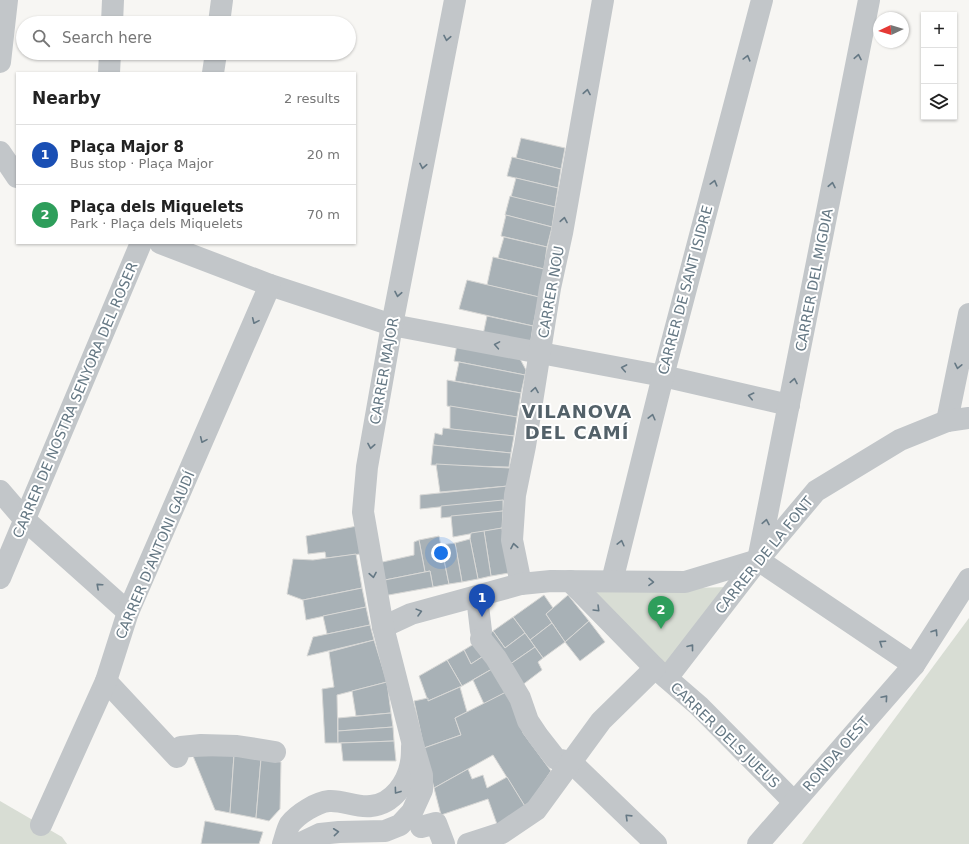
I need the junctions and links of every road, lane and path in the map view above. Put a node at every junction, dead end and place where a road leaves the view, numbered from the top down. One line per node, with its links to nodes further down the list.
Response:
1 (7, 0): 12 (street)
2 (113, 0): 8 (street)
3 (222, 0): 9 (street)
4 (455, 0): 24 (street, CARRER MAJOR, one-way to 24)
5 (603, 0): 25 (street, CARRER NOU, one-way to 5)
6 (762, 0): 26 (street, CARRER DE SANT ISIDRE, one-way to 6)
7 (869, 0): 27 (street, CARRER DEL MIGDIA, one-way to 7)
8 (112, 16)
9 (220, 16)
10 (109, 60): 13 (street)
11 (215, 60): 14 (street)
12 (0, 62)
13 (108, 72)
14 (213, 72)
15 (0, 152): 16 (street)
16 (16, 176)
17 (0, 178): 18 (street)
18 (16, 184)
19 (141, 244): 31 (street, CARRER DE NOSTRA SENYORA DEL ROSER)
20 (165, 244): 21 (street)
21 (193, 250): 22 (street)
22 (270, 285): 24 (street); 39 (street, CARRER D'ANTONI GAUDÍ, one-way to 39)
23 (969, 314): 29 (street, one-way to 29)
24 (392, 325): 25 (street, one-way to 24); 40 (street, CARRER MAJOR, one-way to 40)
25 (540, 353): 26 (street, one-way to 25); 37 (street, CARRER NOU, one-way to 25)
26 (663, 376): 27 (street, one-way to 26); 36 (street, CARRER DE SANT ISIDRE, one-way to 26)
27 (789, 405): 32 (street, CARRER DEL MIGDIA, one-way to 27)
28 (969, 418): 29 (street, CARRER DE LA FONT)
29 (947, 420): 32 (street, CARRER DE LA FONT)
30 (0, 491): 31 (street)
31 (25, 520): 33 (street, CARRER DE NOSTRA SENYORA DEL ROSER); 39 (street, one-way to 31)
32 (758, 560): 36 (street, one-way to 32); 41 (street, one-way to 32); 42 (street, CARRER DE LA FONT, one-way to 32)
33 (0, 578)
34 (969, 579): 41 (street, RONDA OEST, one-way to 34)
35 (561, 581): 36 (street); 37 (street); 42 (street, CARRER DELS JUEUS, one-way to 42)
36 (612, 581)
37 (521, 584): 38 (street)
38 (477, 597): 40 (street, one-way to 38); 46 (street)
39 (128, 612): 43 (street, CARRER D'ANTONI GAUDÍ)
40 (383, 626): 44 (street, CARRER MAJOR)
41 (914, 665): 47 (street, RONDA OEST, one-way to 41)
42 (661, 673): 46 (street, CARRER DE LA FONT); 47 (street, CARRER DELS JUEUS)
43 (106, 681): 45 (street); 48 (street, CARRER D'ANTONI GAUDÍ)
44 (412, 742): 49 (street); 51 (street, one-way to 51)
45 (274, 752)
46 (571, 762): 50 (street, CARRER DE LA FONT); 55 (street, one-way to 46)
47 (794, 802): 56 (street, RONDA OEST)
48 (41, 825)
49 (419, 828): 52 (street, one-way to 49); 53 (street)
50 (495, 840): 54 (street, CARRER DE LA FONT)
51 (283, 844)
52 (299, 844)
53 (444, 844)
54 (468, 844)
55 (656, 844)
56 (758, 844)

